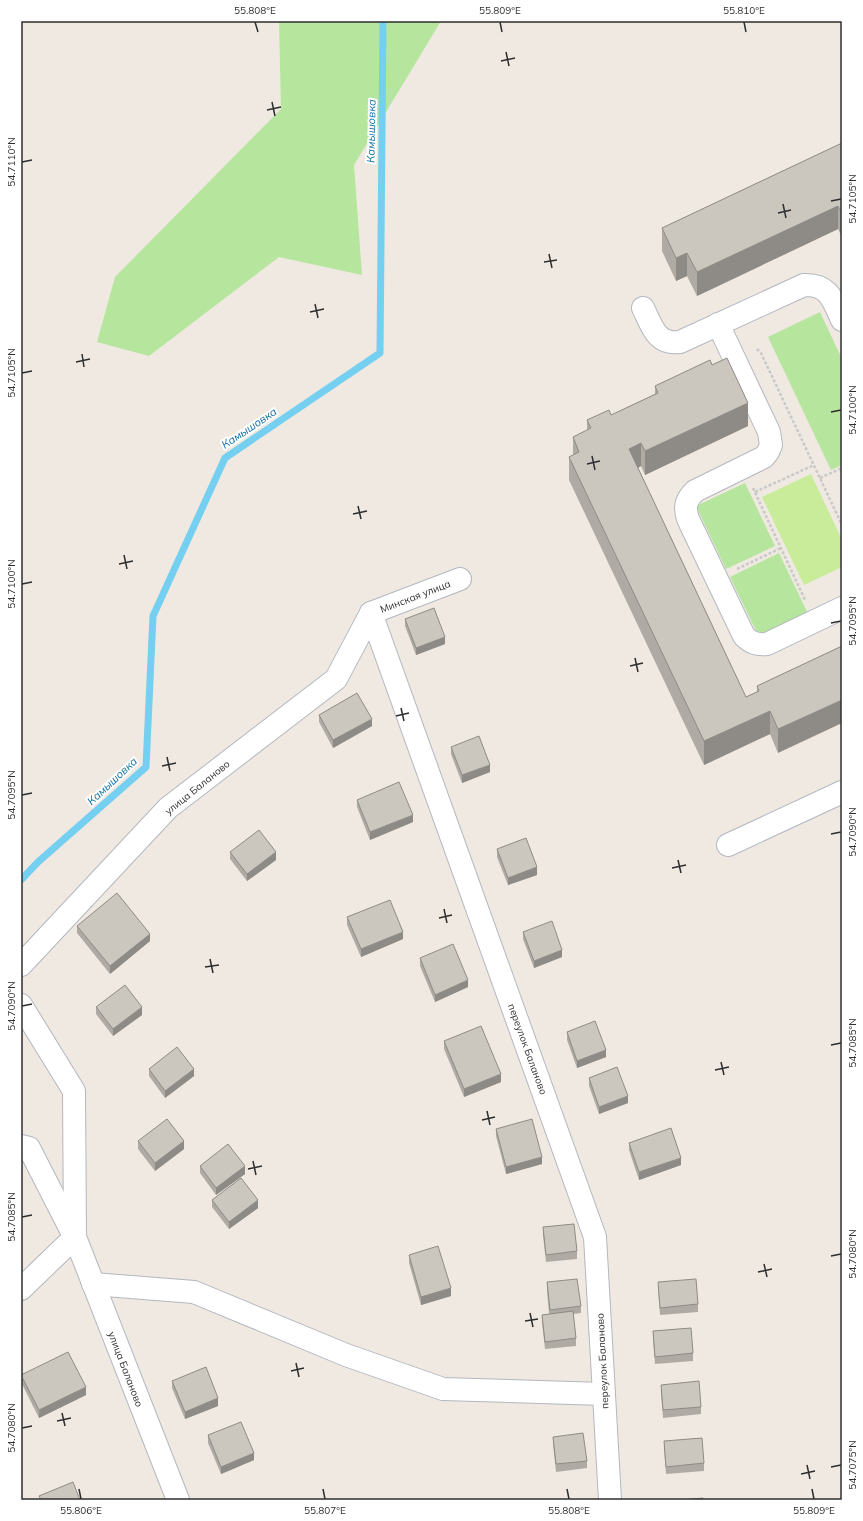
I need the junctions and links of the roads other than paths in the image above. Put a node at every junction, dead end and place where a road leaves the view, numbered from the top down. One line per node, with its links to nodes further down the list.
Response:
1 (643, 308): 3 (street)
2 (842, 320): 3 (street)
3 (718, 324): 5 (street)
4 (460, 580): 6 (street, Минская улица)
5 (842, 608)
6 (371, 613): 9 (street, улица Баланово); 15 (street, переулок Баланово)
7 (842, 792): 8 (street)
8 (728, 845)
9 (21, 965)
10 (21, 1005): 12 (street, улица Баланово)
11 (24, 1147): 12 (street, улица Баланово)
12 (75, 1237): 13 (street, улица Баланово); 14 (street)
13 (93, 1284): 15 (street); 16 (street, улица Баланово)
14 (21, 1289)
15 (604, 1394): 17 (street, переулок Баланово)
16 (178, 1500)
17 (610, 1500)

